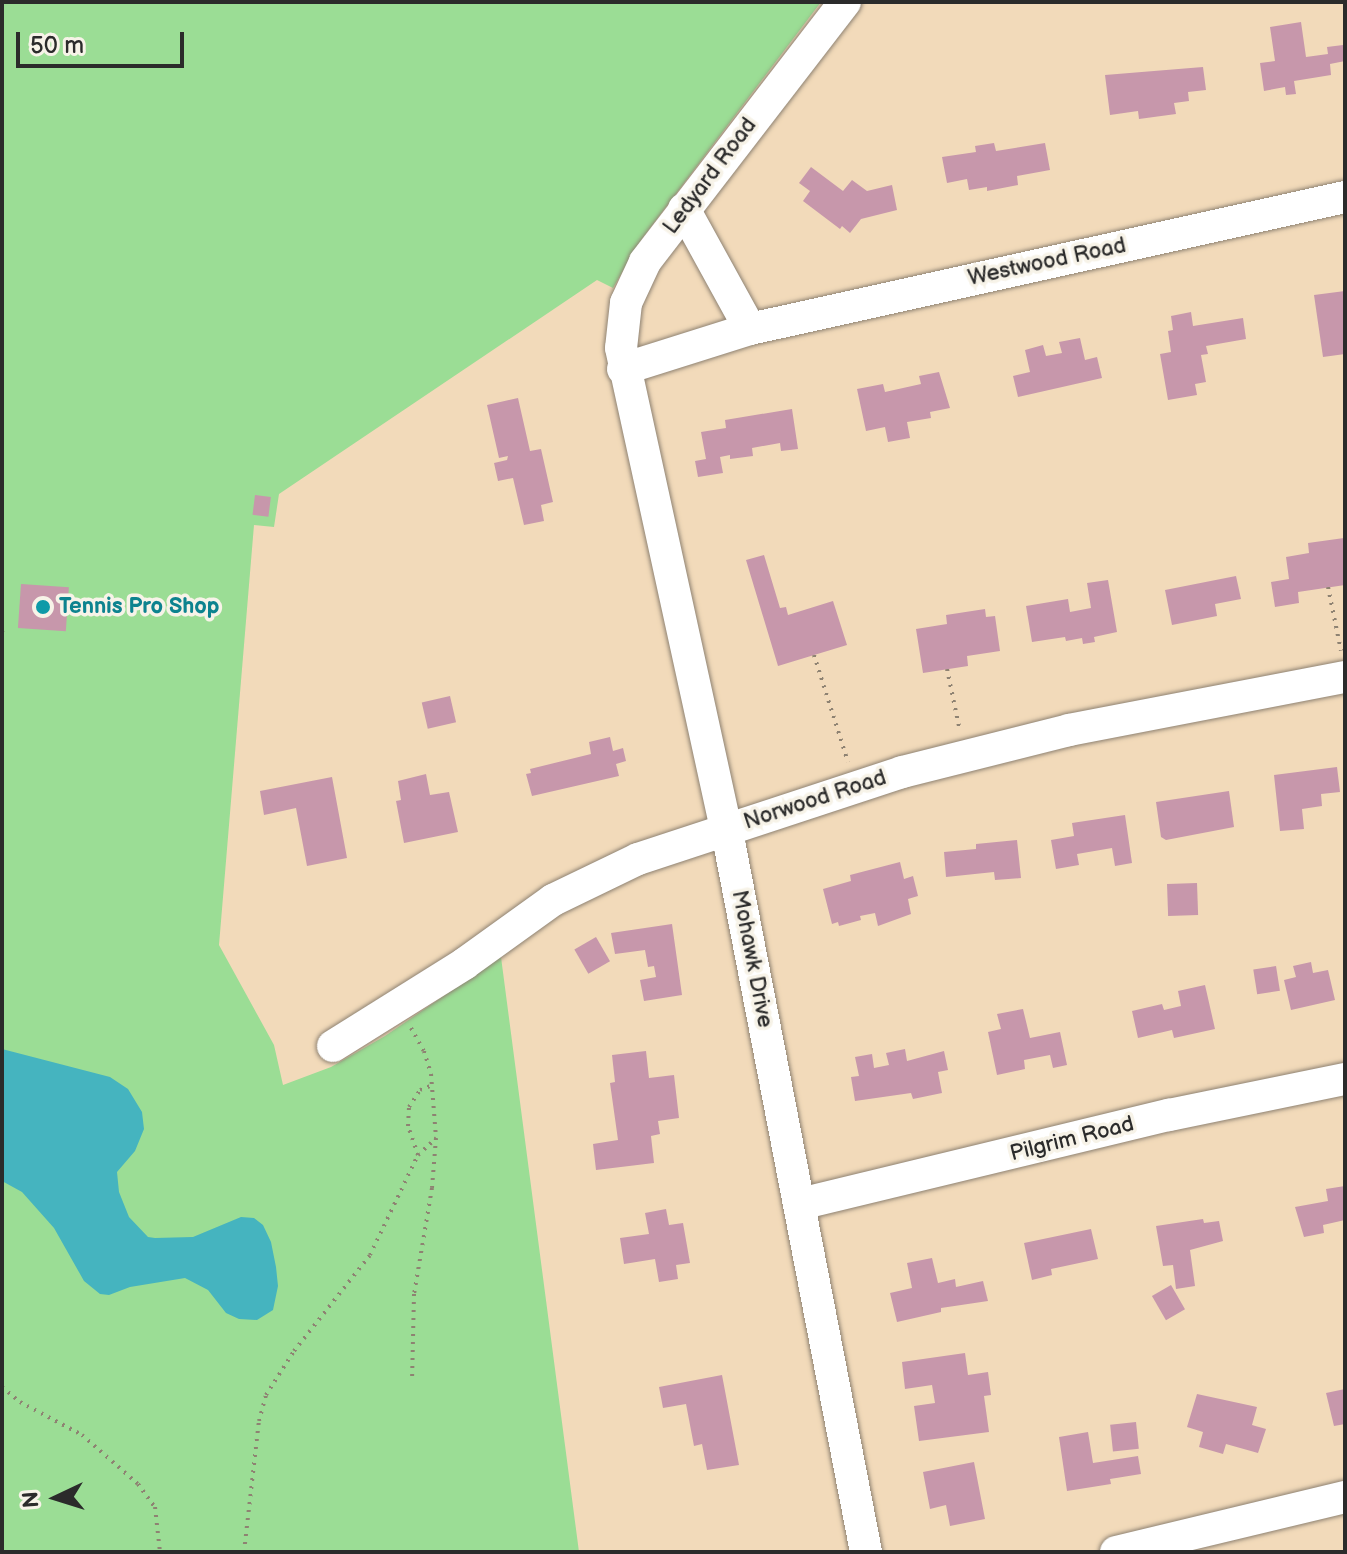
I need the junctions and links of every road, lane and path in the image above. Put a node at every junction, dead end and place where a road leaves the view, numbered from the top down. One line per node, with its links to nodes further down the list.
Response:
1 (845, 2): 3 (street, Ledyard Road)
2 (1345, 197): 4 (street, Westwood Road)
3 (684, 209): 4 (street); 5 (street, Ledyard Road)
4 (750, 329): 5 (street, Westwood Road)
5 (623, 369): 12 (street, Mohawk Drive)
6 (1328, 587): 8 (path)
7 (814, 655): 11 (path)
8 (1343, 664): 12 (street, Norwood Road)
9 (947, 669): 10 (path)
10 (960, 731)
11 (848, 762)
12 (726, 828): 13 (street, Norwood Road); 19 (street, Mohawk Drive)
13 (391, 1012): 14 (street, Norwood Road); 16 (path)
14 (333, 1046)
15 (1345, 1079): 19 (street, Pilgrim Road)
16 (433, 1085): 17 (path); 18 (path)
17 (436, 1138): 18 (path); 20 (path)
18 (418, 1155): 24 (path)
19 (800, 1204): 25 (street, Mohawk Drive)
20 (412, 1379)
21 (2, 1387): 23 (path)
22 (1345, 1497): 26 (street)
23 (160, 1552)
24 (244, 1552)
25 (866, 1552)
26 (1116, 1552)

